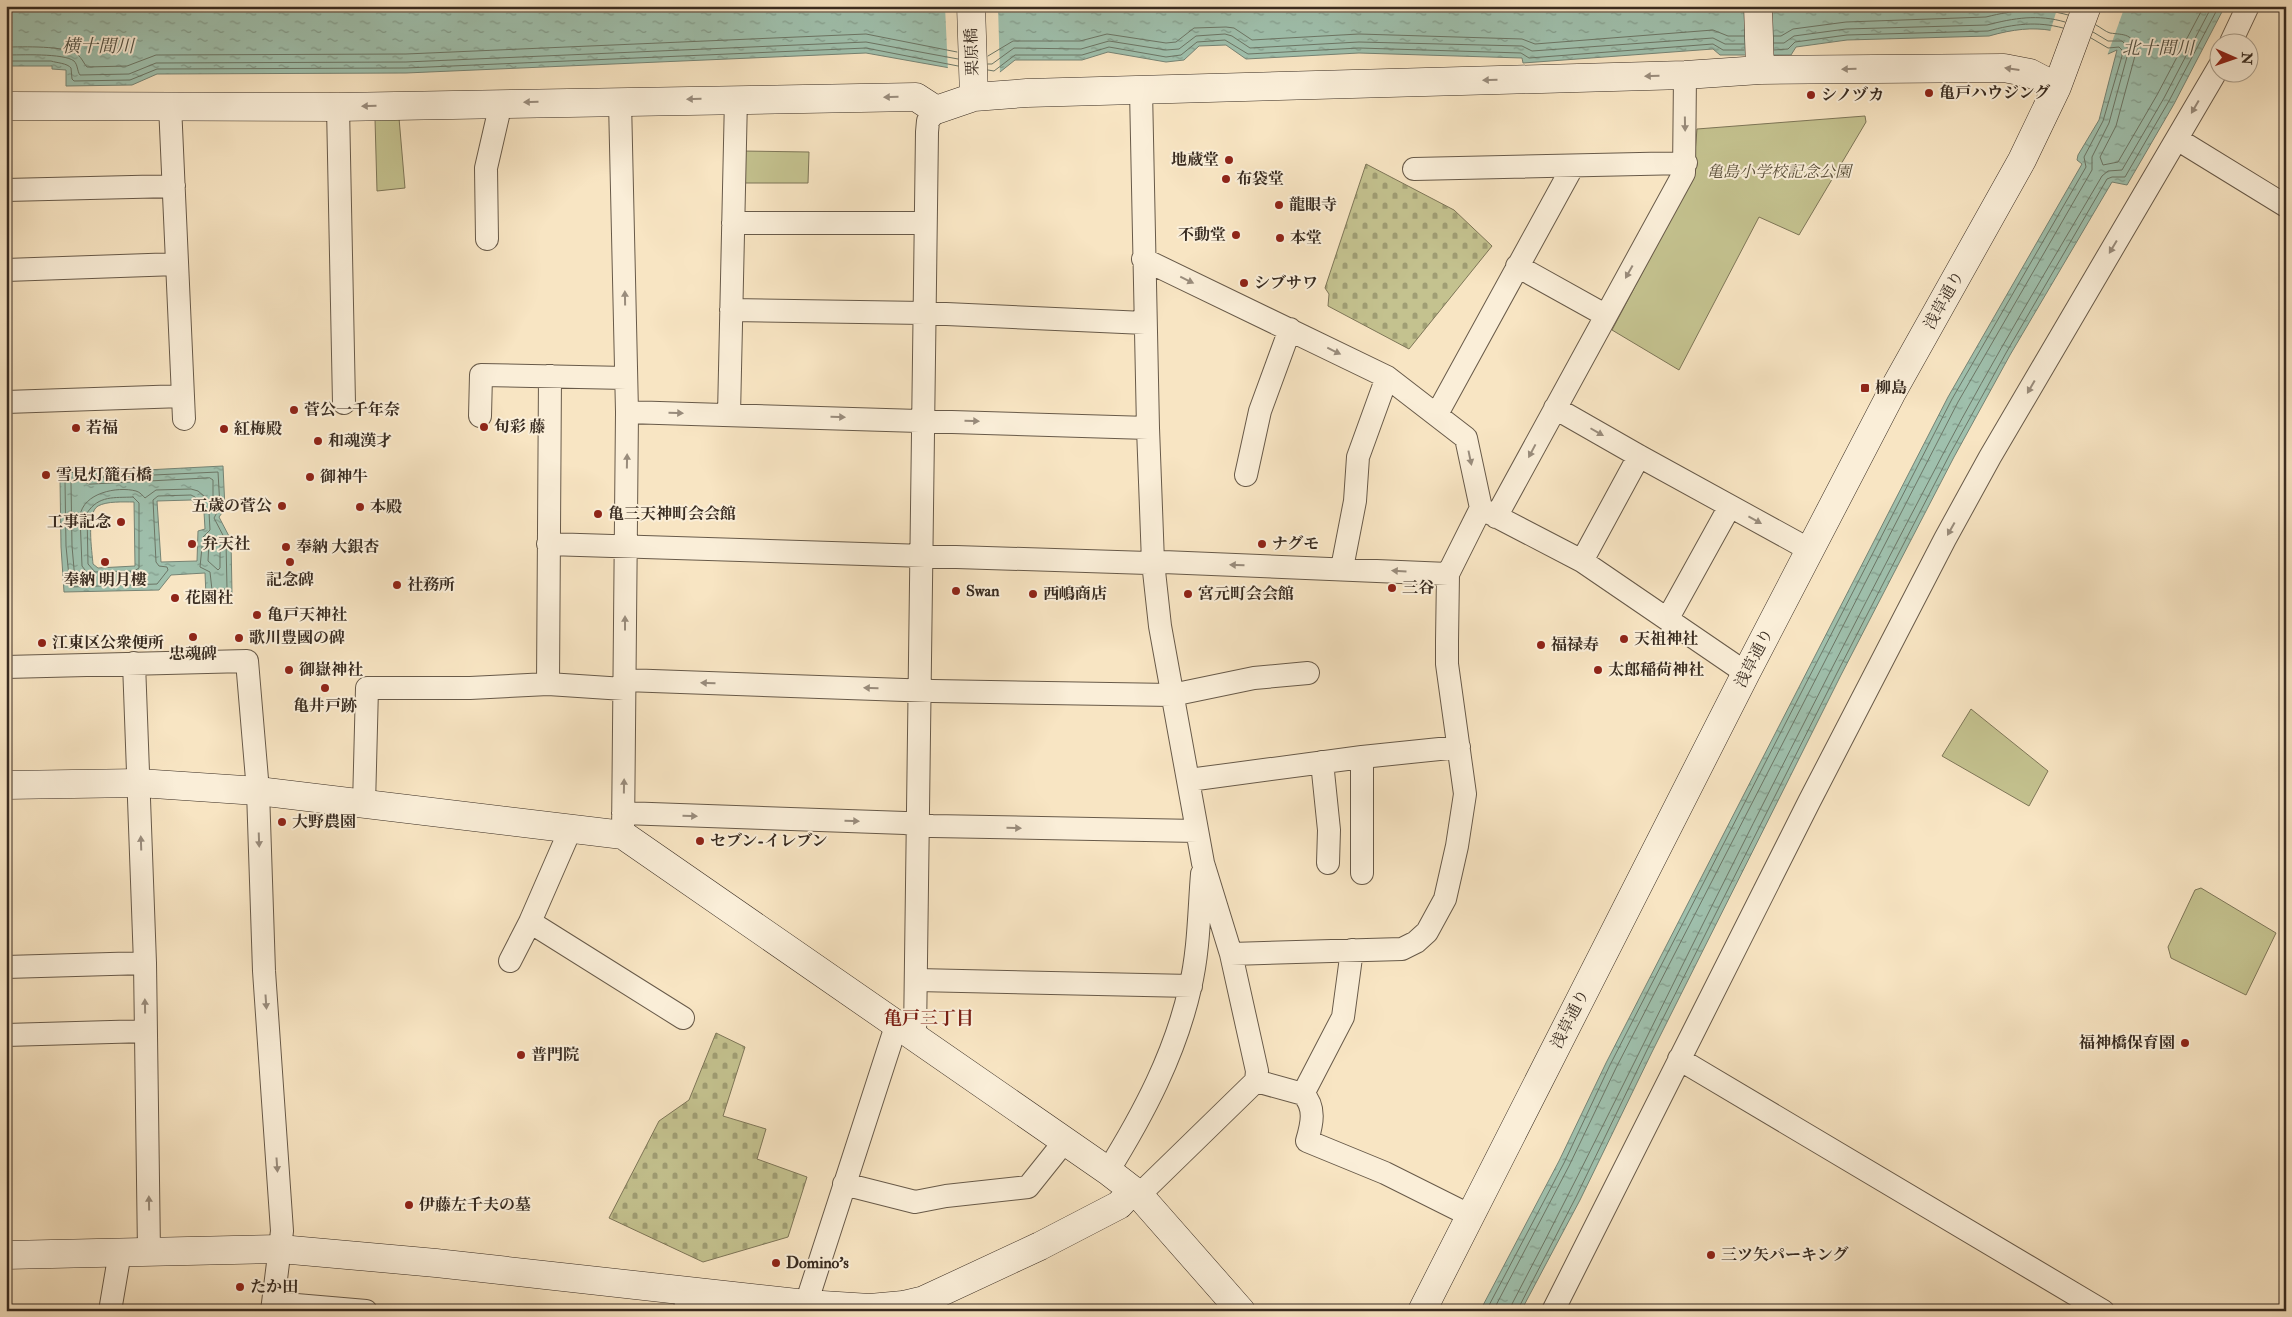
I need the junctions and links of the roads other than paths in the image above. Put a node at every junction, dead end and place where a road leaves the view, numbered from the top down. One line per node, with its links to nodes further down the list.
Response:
1 (971, 6): 12 (street, 栗原橋)
2 (1758, 6): 6 (street)
3 (2087, 6): 9 (street, 浅草通り)
4 (2248, 6): 5 (street)
5 (2236, 32)
6 (1760, 65): 7 (street); 9 (street, one-way to 6)
7 (1685, 75): 10 (street, one-way to 10); 20 (street, one-way to 20)
8 (2210, 82): 19 (street, one-way to 19)
9 (2057, 87): 58 (street, 浅草通り)
10 (1141, 90): 12 (street); 29 (street)
11 (736, 98): 13 (street, one-way to 13); 18 (street, one-way to 11); 26 (street)
12 (974, 98): 18 (street)
13 (620, 100): 14 (street, one-way to 14); 40 (street, one-way to 13)
14 (501, 103): 17 (street, one-way to 17); 28 (street)
15 (170, 105): 16 (street); 17 (street); 23 (street)
16 (6, 106)
17 (338, 107): 43 (street)
18 (936, 110): 27 (street)
19 (2177, 139): 25 (street); 100 (street, one-way to 100)
20 (1686, 163): 21 (street); 35 (street, one-way to 35)
21 (1573, 166): 22 (street); 31 (street)
22 (1414, 169)
23 (174, 186): 24 (street); 30 (street)
24 (6, 190)
25 (2286, 206)
26 (733, 223): 27 (street); 33 (street)
27 (925, 223): 34 (street)
28 (487, 239)
29 (1143, 259): 36 (street); 37 (street, one-way to 37)
30 (178, 264): 32 (street); 41 (street)
31 (1517, 266): 35 (street); 46 (street)
32 (6, 270)
33 (731, 310): 34 (street); 47 (street)
34 (924, 314): 36 (street); 50 (street)
35 (1605, 315): 44 (street)
36 (1145, 323): 51 (street)
37 (1290, 329): 39 (street, one-way to 39); 53 (street)
38 (550, 376): 40 (street); 48 (street); 56 (street)
39 (1387, 377): 46 (street); 62 (street)
40 (626, 378): 45 (street)
41 (183, 396): 42 (street); 49 (street)
42 (6, 402)
43 (344, 402)
44 (1555, 408): 52 (street, one-way to 52); 55 (street, one-way to 55)
45 (627, 412): 47 (street, one-way to 47); 57 (street, one-way to 45)
46 (1437, 414): 55 (street, one-way to 55)
47 (729, 415): 50 (street, one-way to 50)
48 (480, 416)
49 (184, 419)
50 (923, 419): 51 (street, one-way to 51); 59 (street)
51 (1148, 428): 61 (street)
52 (1639, 456): 54 (street); 60 (street)
53 (1246, 475)
54 (1730, 506): 58 (street, one-way to 58); 64 (street)
55 (1489, 513): 60 (street); 63 (street)
56 (548, 544): 57 (street); 69 (street)
57 (626, 546): 59 (street); 70 (street, one-way to 57)
58 (1810, 550): 68 (street, 浅草通り)
59 (922, 556): 61 (street); 71 (street)
60 (1582, 561): 64 (street)
61 (1154, 562): 62 (street, one-way to 61); 72 (street)
62 (1342, 568): 63 (street, one-way to 62)
63 (1448, 574): 73 (street)
64 (1668, 618): 68 (street)
65 (134, 663): 66 (street); 77 (street); 79 (street)
66 (6, 667)
67 (1308, 673): 72 (street)
68 (1746, 673): 107 (street, 浅草通り)
69 (548, 684): 70 (street); 80 (street)
70 (625, 684): 71 (street, one-way to 70); 81 (street, one-way to 70)
71 (920, 690): 72 (street); 82 (street)
72 (1172, 695): 76 (street)
73 (1459, 747): 74 (street); 89 (street)
74 (1362, 757): 75 (street); 87 (street)
75 (1322, 762): 76 (street); 86 (street)
76 (1189, 780): 84 (street)
77 (139, 783): 78 (street); 79 (street); 92 (street, one-way to 77)
78 (6, 785)
79 (258, 791): 80 (street); 108 (street, one-way to 108)
80 (364, 805): 83 (street)
81 (623, 824): 82 (street, one-way to 82); 83 (street); 97 (street)
82 (918, 824): 84 (street, one-way to 84); 94 (street)
83 (571, 828): 88 (street)
84 (1197, 831): 85 (street)
85 (1203, 863): 90 (street); 95 (street)
86 (1328, 863)
87 (1362, 873)
88 (530, 922): 91 (street); 96 (street)
89 (1352, 950): 90 (street); 102 (street)
90 (1231, 954): 101 (street)
91 (510, 961)
92 (144, 963): 93 (street); 98 (street, one-way to 92)
93 (6, 967)
94 (917, 980): 95 (street); 97 (street)
95 (1190, 986): 104 (street)
96 (683, 1018)
97 (906, 1030): 103 (street); 105 (street)
98 (146, 1031): 99 (street); 110 (street, one-way to 98)
99 (6, 1035)
100 (1679, 1059): 120 (street); 121 (street)
101 (1256, 1082): 102 (street); 106 (street)
102 (1302, 1094): 107 (street)
103 (1064, 1142): 104 (street); 105 (street)
104 (1108, 1171): 106 (street)
105 (844, 1184): 113 (street)
106 (1136, 1193): 115 (street); 118 (street)
107 (1471, 1216): 119 (street, 浅草通り)
108 (280, 1249): 110 (street); 112 (street); 114 (street)
109 (120, 1252): 110 (street); 111 (street); 116 (street)
110 (149, 1252)
111 (6, 1255)
112 (688, 1301): 113 (street)
113 (806, 1304): 115 (street)
114 (273, 1307): 117 (street)
115 (874, 1310)
116 (110, 1311)
117 (366, 1311)
118 (1241, 1311)
119 (1422, 1311)
120 (1553, 1311)
121 (2103, 1311)

